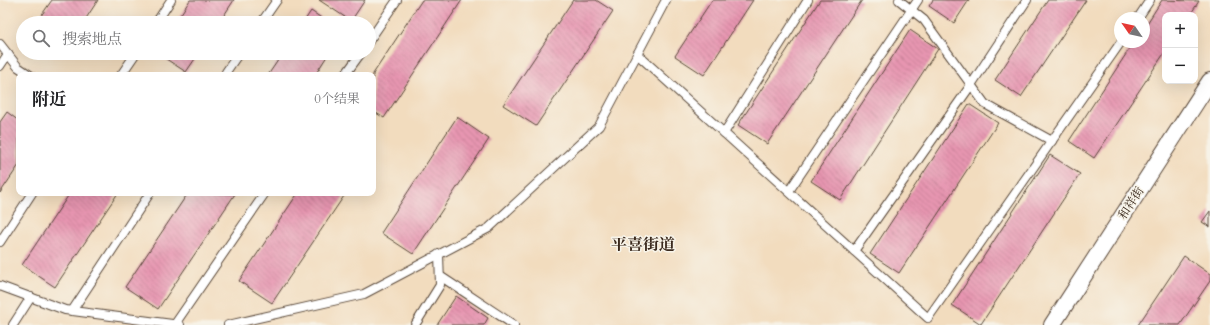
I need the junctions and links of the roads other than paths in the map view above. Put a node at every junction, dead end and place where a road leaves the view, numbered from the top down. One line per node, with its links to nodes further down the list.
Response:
1 (171, 0): 12 (lane)
2 (277, 0): 13 (lane)
3 (397, 0): 14 (lane)
4 (666, 0): 18 (lane)
5 (808, 0): 29 (lane)
6 (900, 0): 10 (lane)
7 (918, 0): 10 (lane)
8 (1027, 0): 28 (lane)
9 (1150, 0): 11 (lane)
10 (911, 10): 28 (lane); 31 (lane)
11 (1142, 12)
12 (161, 16)
13 (266, 16)
14 (376, 31)
15 (0, 44): 17 (lane)
16 (1117, 48): 30 (lane)
17 (8, 54): 22 (lane); 23 (lane)
18 (637, 54): 29 (lane); 37 (lane)
19 (131, 60): 24 (lane)
20 (234, 60): 25 (lane)
21 (356, 60): 26 (lane)
22 (0, 66)
23 (26, 72)
24 (123, 72)
25 (226, 72)
26 (348, 72)
27 (1210, 81): 49 (street, 和祥街)
28 (972, 85): 30 (lane); 36 (lane)
29 (724, 132): 31 (lane)
30 (1052, 141): 43 (lane)
31 (788, 191): 36 (lane)
32 (30, 196): 35 (lane)
33 (148, 196): 41 (lane)
34 (263, 196): 45 (lane)
35 (0, 242)
36 (854, 251): 43 (lane)
37 (440, 254): 38 (lane); 46 (lane)
38 (440, 276): 47 (lane); 48 (lane)
39 (0, 286): 40 (lane)
40 (30, 297): 41 (lane); 44 (lane)
41 (72, 311): 42 (lane)
42 (131, 322): 45 (lane)
43 (926, 322)
44 (13, 325)
45 (178, 325)
46 (228, 325)
47 (415, 325)
48 (514, 325)
49 (1052, 325)

